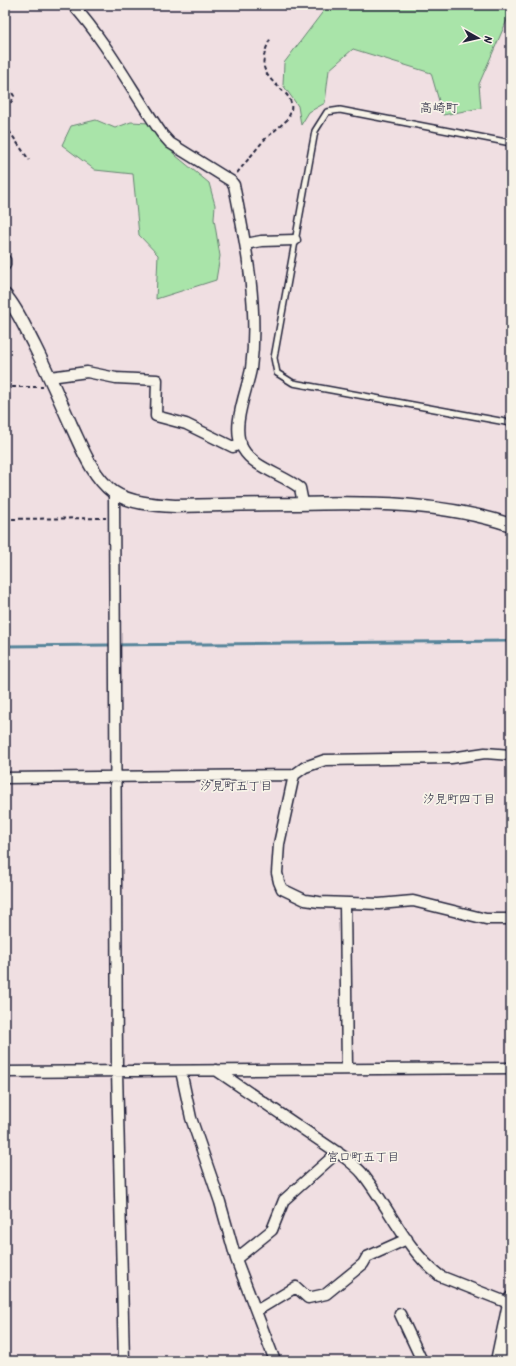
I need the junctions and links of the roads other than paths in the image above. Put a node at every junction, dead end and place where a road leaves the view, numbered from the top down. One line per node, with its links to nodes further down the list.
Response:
1 (72, 5): 4 (street)
2 (511, 143): 3 (lane)
3 (295, 240): 4 (street); 9 (lane)
4 (246, 244): 10 (street)
5 (5, 260): 6 (street)
6 (5, 265)
7 (5, 295): 8 (street)
8 (52, 382): 10 (street); 11 (street)
9 (511, 423)
10 (241, 444): 12 (street)
11 (114, 492): 12 (street); 16 (street)
12 (303, 503): 13 (street)
13 (511, 525)
14 (511, 755): 15 (street)
15 (294, 775): 16 (street); 18 (street)
16 (116, 777): 17 (street); 23 (street)
17 (5, 778)
18 (345, 904): 19 (street); 21 (street)
19 (511, 919)
20 (511, 1068): 21 (street)
21 (347, 1069): 22 (street)
22 (216, 1070): 24 (street); 26 (street)
23 (118, 1071): 24 (street); 25 (street); 32 (street)
24 (181, 1071): 28 (street)
25 (5, 1072)
26 (338, 1152): 27 (street); 28 (street)
27 (407, 1239): 29 (street); 30 (street)
28 (236, 1259): 30 (street)
29 (511, 1302): 35 (main road)
30 (256, 1311): 33 (street)
31 (400, 1314): 34 (street)
32 (124, 1361)
33 (275, 1361)
34 (422, 1361)
35 (498, 1361)

